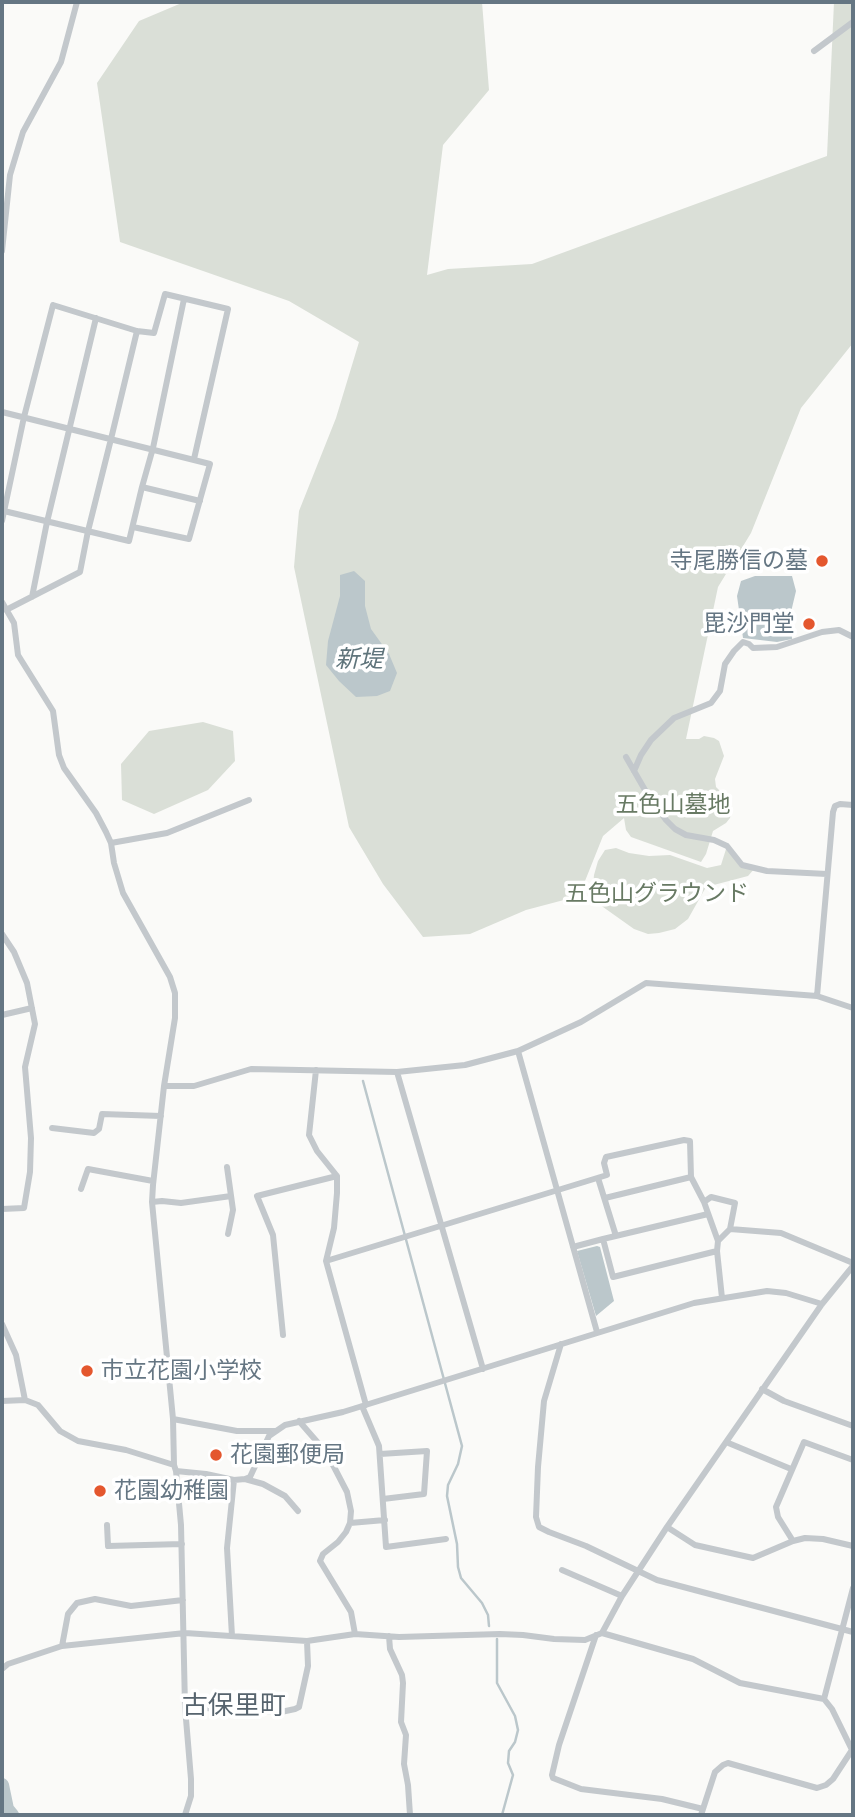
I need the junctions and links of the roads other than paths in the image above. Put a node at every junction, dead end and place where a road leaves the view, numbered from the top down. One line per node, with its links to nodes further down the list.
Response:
1 (77, 2): 4 (street)
2 (853, 22): 3 (street)
3 (814, 51)
4 (2, 251)
5 (184, 299): 7 (street); 12 (street); 13 (street)
6 (96, 318): 7 (street); 9 (street); 10 (street)
7 (136, 331): 11 (street)
8 (2, 412): 9 (street)
9 (24, 417): 10 (street); 15 (street)
10 (70, 429): 11 (street); 20 (street)
11 (111, 439): 12 (street); 22 (street)
12 (153, 448): 13 (street); 16 (street)
13 (194, 459): 17 (street)
14 (2, 475): 15 (street)
15 (11, 477): 18 (street)
16 (142, 487): 17 (street); 21 (street)
17 (200, 501): 21 (street)
18 (4, 511): 19 (street); 20 (street)
19 (2, 521)
20 (47, 522): 22 (street); 23 (street)
21 (133, 527): 22 (street)
22 (88, 531): 23 (street)
23 (32, 597): 25 (street)
24 (2, 602): 25 (street)
25 (6, 610): 31 (street)
26 (853, 637): 28 (street)
27 (626, 757): 28 (street)
28 (634, 771): 32 (street)
29 (249, 800): 31 (street)
30 (853, 805): 32 (street)
31 (110, 844): 41 (street)
32 (827, 874): 34 (street)
33 (2, 934): 36 (street)
34 (817, 996): 35 (street); 38 (street)
35 (853, 1007)
36 (32, 1008): 37 (street); 55 (street)
37 (2, 1015)
38 (518, 1051): 40 (street); 50 (street)
39 (316, 1070): 40 (street); 41 (street); 45 (street)
40 (397, 1072): 57 (street)
41 (164, 1086): 42 (street)
42 (161, 1116): 43 (street); 48 (street)
43 (52, 1128)
44 (227, 1167): 51 (street)
45 (337, 1176): 65 (street); 71 (street)
46 (691, 1177): 47 (street); 52 (street); 54 (street)
47 (598, 1178): 50 (street); 52 (street)
48 (153, 1181): 49 (street); 53 (street)
49 (82, 1189)
50 (557, 1191): 57 (street); 63 (street)
51 (231, 1196): 53 (street); 59 (street)
52 (605, 1198): 60 (street)
53 (152, 1202): 78 (street)
54 (704, 1202): 56 (street); 58 (street)
55 (2, 1209)
56 (708, 1214): 60 (street); 62 (street)
57 (441, 1224): 65 (street); 73 (street)
58 (730, 1229): 62 (street); 66 (street)
59 (228, 1234)
60 (616, 1236): 61 (street)
61 (603, 1239): 63 (street); 64 (street)
62 (718, 1241): 64 (street)
63 (573, 1247): 70 (street)
64 (717, 1251): 67 (street)
65 (326, 1261): 77 (street)
66 (853, 1264): 68 (street)
67 (722, 1298): 68 (street); 70 (street)
68 (822, 1304): 74 (street)
69 (2, 1324): 75 (street)
70 (597, 1332): 72 (street)
71 (283, 1335)
72 (561, 1344): 73 (street); 100 (street)
73 (482, 1369): 77 (street)
74 (762, 1389): 80 (street); 82 (street)
75 (25, 1400): 76 (street); 85 (street)
76 (2, 1401)
77 (364, 1405): 79 (street); 83 (street)
78 (173, 1419): 81 (street); 85 (street)
79 (299, 1421): 81 (street); 92 (street)
80 (853, 1426)
81 (276, 1431): 87 (street)
82 (726, 1441): 86 (street); 94 (street)
83 (380, 1454): 89 (street); 89 (street)
84 (853, 1460): 86 (street)
85 (175, 1468): 88 (street); 97 (street)
86 (791, 1469): 96 (street)
87 (245, 1479): 88 (street); 90 (street)
88 (234, 1480): 109 (street)
89 (383, 1499): 91 (street)
90 (298, 1511)
91 (384, 1520): 92 (street); 95 (street)
92 (350, 1523): 107 (street)
93 (107, 1525): 97 (street)
94 (667, 1527): 96 (street); 100 (street)
95 (446, 1539)
96 (793, 1541): 98 (street)
97 (182, 1544): 103 (street)
98 (853, 1546)
99 (562, 1570): 102 (street)
100 (638, 1572): 102 (street); 104 (street)
101 (853, 1588): 104 (street)
102 (622, 1597): 108 (street)
103 (183, 1601): 106 (street); 112 (street)
104 (841, 1629): 105 (street); 114 (street)
105 (853, 1632)
106 (184, 1633): 109 (street); 112 (street); 115 (street)
107 (355, 1634): 110 (street); 111 (street)
108 (599, 1634): 110 (street); 114 (street); 117 (street)
109 (232, 1636): 111 (street)
110 (389, 1636): 119 (street)
111 (307, 1641): 115 (street)
112 (62, 1646): 113 (street)
113 (2, 1669)
114 (824, 1699): 116 (street)
115 (185, 1707): 118 (street)
116 (853, 1751): 117 (street)
117 (702, 1812)
118 (185, 1815)
119 (410, 1815)

